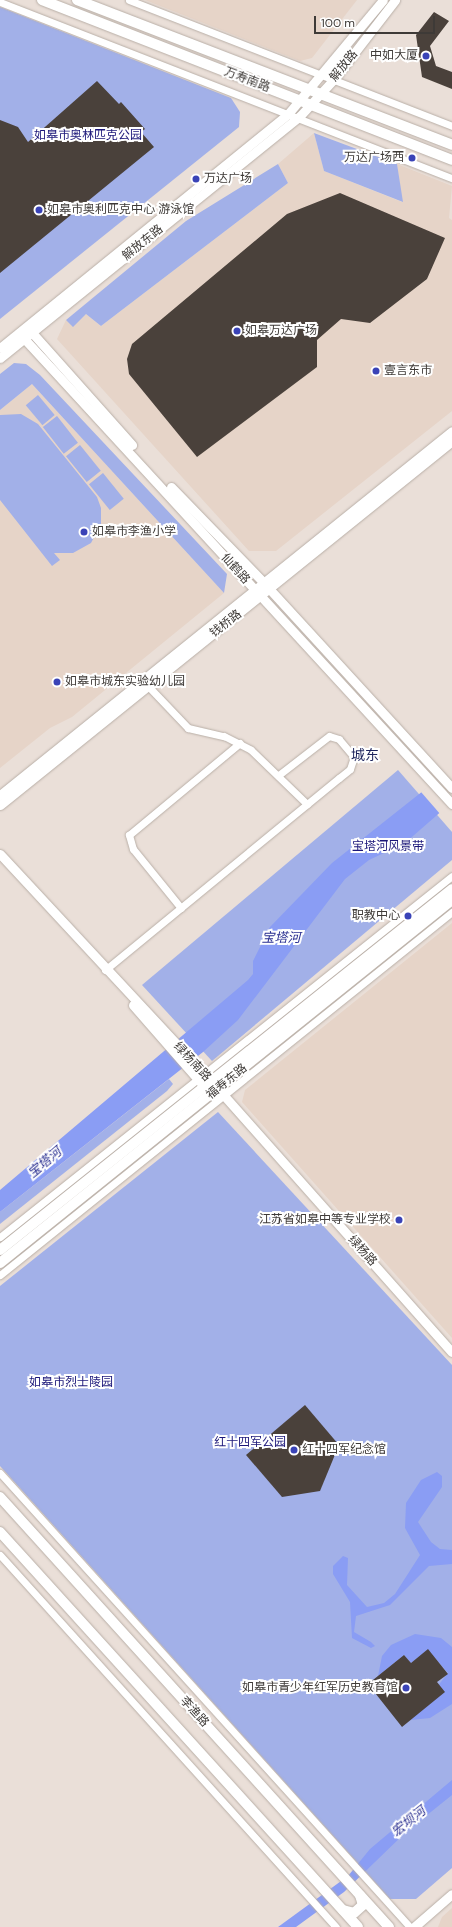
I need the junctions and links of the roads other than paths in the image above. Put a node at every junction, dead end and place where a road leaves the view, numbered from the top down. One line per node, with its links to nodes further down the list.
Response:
1 (42, 0): 11 (main road, 万寿南路)
2 (77, 0): 9 (main road, 万寿南路)
3 (129, 0): 7 (street)
4 (383, 0): 7 (street, 解放路)
5 (395, 0): 8 (street, 解放路)
6 (0, 2): 13 (street)
7 (323, 75): 8 (street); 9 (street, 解放路)
8 (334, 79): 10 (street, 解放路); 15 (street)
9 (310, 90): 10 (main road, 万寿南路); 11 (street, 解放东路)
10 (321, 94): 12 (street, 解放东路); 16 (main road, 万寿南路)
11 (300, 100): 12 (main road, 万寿南路); 13 (street, 解放东路)
12 (310, 105): 14 (street, 解放东路); 17 (main road, 万寿南路)
13 (288, 114): 14 (street); 19 (street, 解放东路)
14 (299, 117): 18 (street); 19 (street, 解放东路)
15 (452, 126)
16 (452, 145)
17 (452, 160)
18 (452, 178)
19 (29, 329): 20 (street, 解放东路); 25 (street, 仙鹤路)
20 (21, 336): 21 (street, 解放东路); 22 (street, 解放东路); 26 (street, 仙鹤路)
21 (0, 348)
22 (0, 358)
23 (452, 431): 25 (street, 钱桥路)
24 (452, 441): 25 (street, 钱桥路)
25 (267, 586): 26 (street, 钱桥路); 30 (street, 仙鹤路)
26 (258, 593): 27 (street, 钱桥路); 31 (street, 钱桥路); 33 (street, 仙鹤路)
27 (148, 686): 28 (street); 34 (street, 钱桥路)
28 (240, 743): 29 (street); 39 (street)
29 (280, 774): 32 (street); 32 (street)
30 (452, 788)
31 (0, 795)
32 (307, 804): 39 (street)
33 (452, 804)
34 (0, 805)
35 (0, 854): 41 (street, 绿杨南路)
36 (452, 876): 43 (street)
37 (452, 889): 43 (main road, 福寿东路)
38 (452, 900): 43 (main road, 福寿东路)
39 (181, 908): 41 (street)
40 (452, 912): 43 (street)
41 (105, 970): 42 (street, 绿杨南路)
42 (148, 1020): 43 (street, 绿杨南路); 43 (street, 绿杨南路)
43 (208, 1086): 44 (street); 45 (main road, 福寿东路); 46 (main road, 福寿东路); 47 (street); 48 (street, 绿杨路)
44 (0, 1237)
45 (0, 1250)
46 (0, 1263)
47 (0, 1274)
48 (452, 1352)
49 (0, 1473): 59 (street)
50 (0, 1497): 53 (main road, 李渔路)
51 (2, 1538): 55 (main road, 李渔路)
52 (0, 1555): 56 (street)
53 (359, 1894): 55 (main road); 58 (main road, 李渔路)
54 (452, 1894): 60 (street)
55 (343, 1910): 57 (main road, 李渔路)
56 (336, 1927)
57 (358, 1927)
58 (389, 1927)
59 (410, 1927)
60 (414, 1927)

